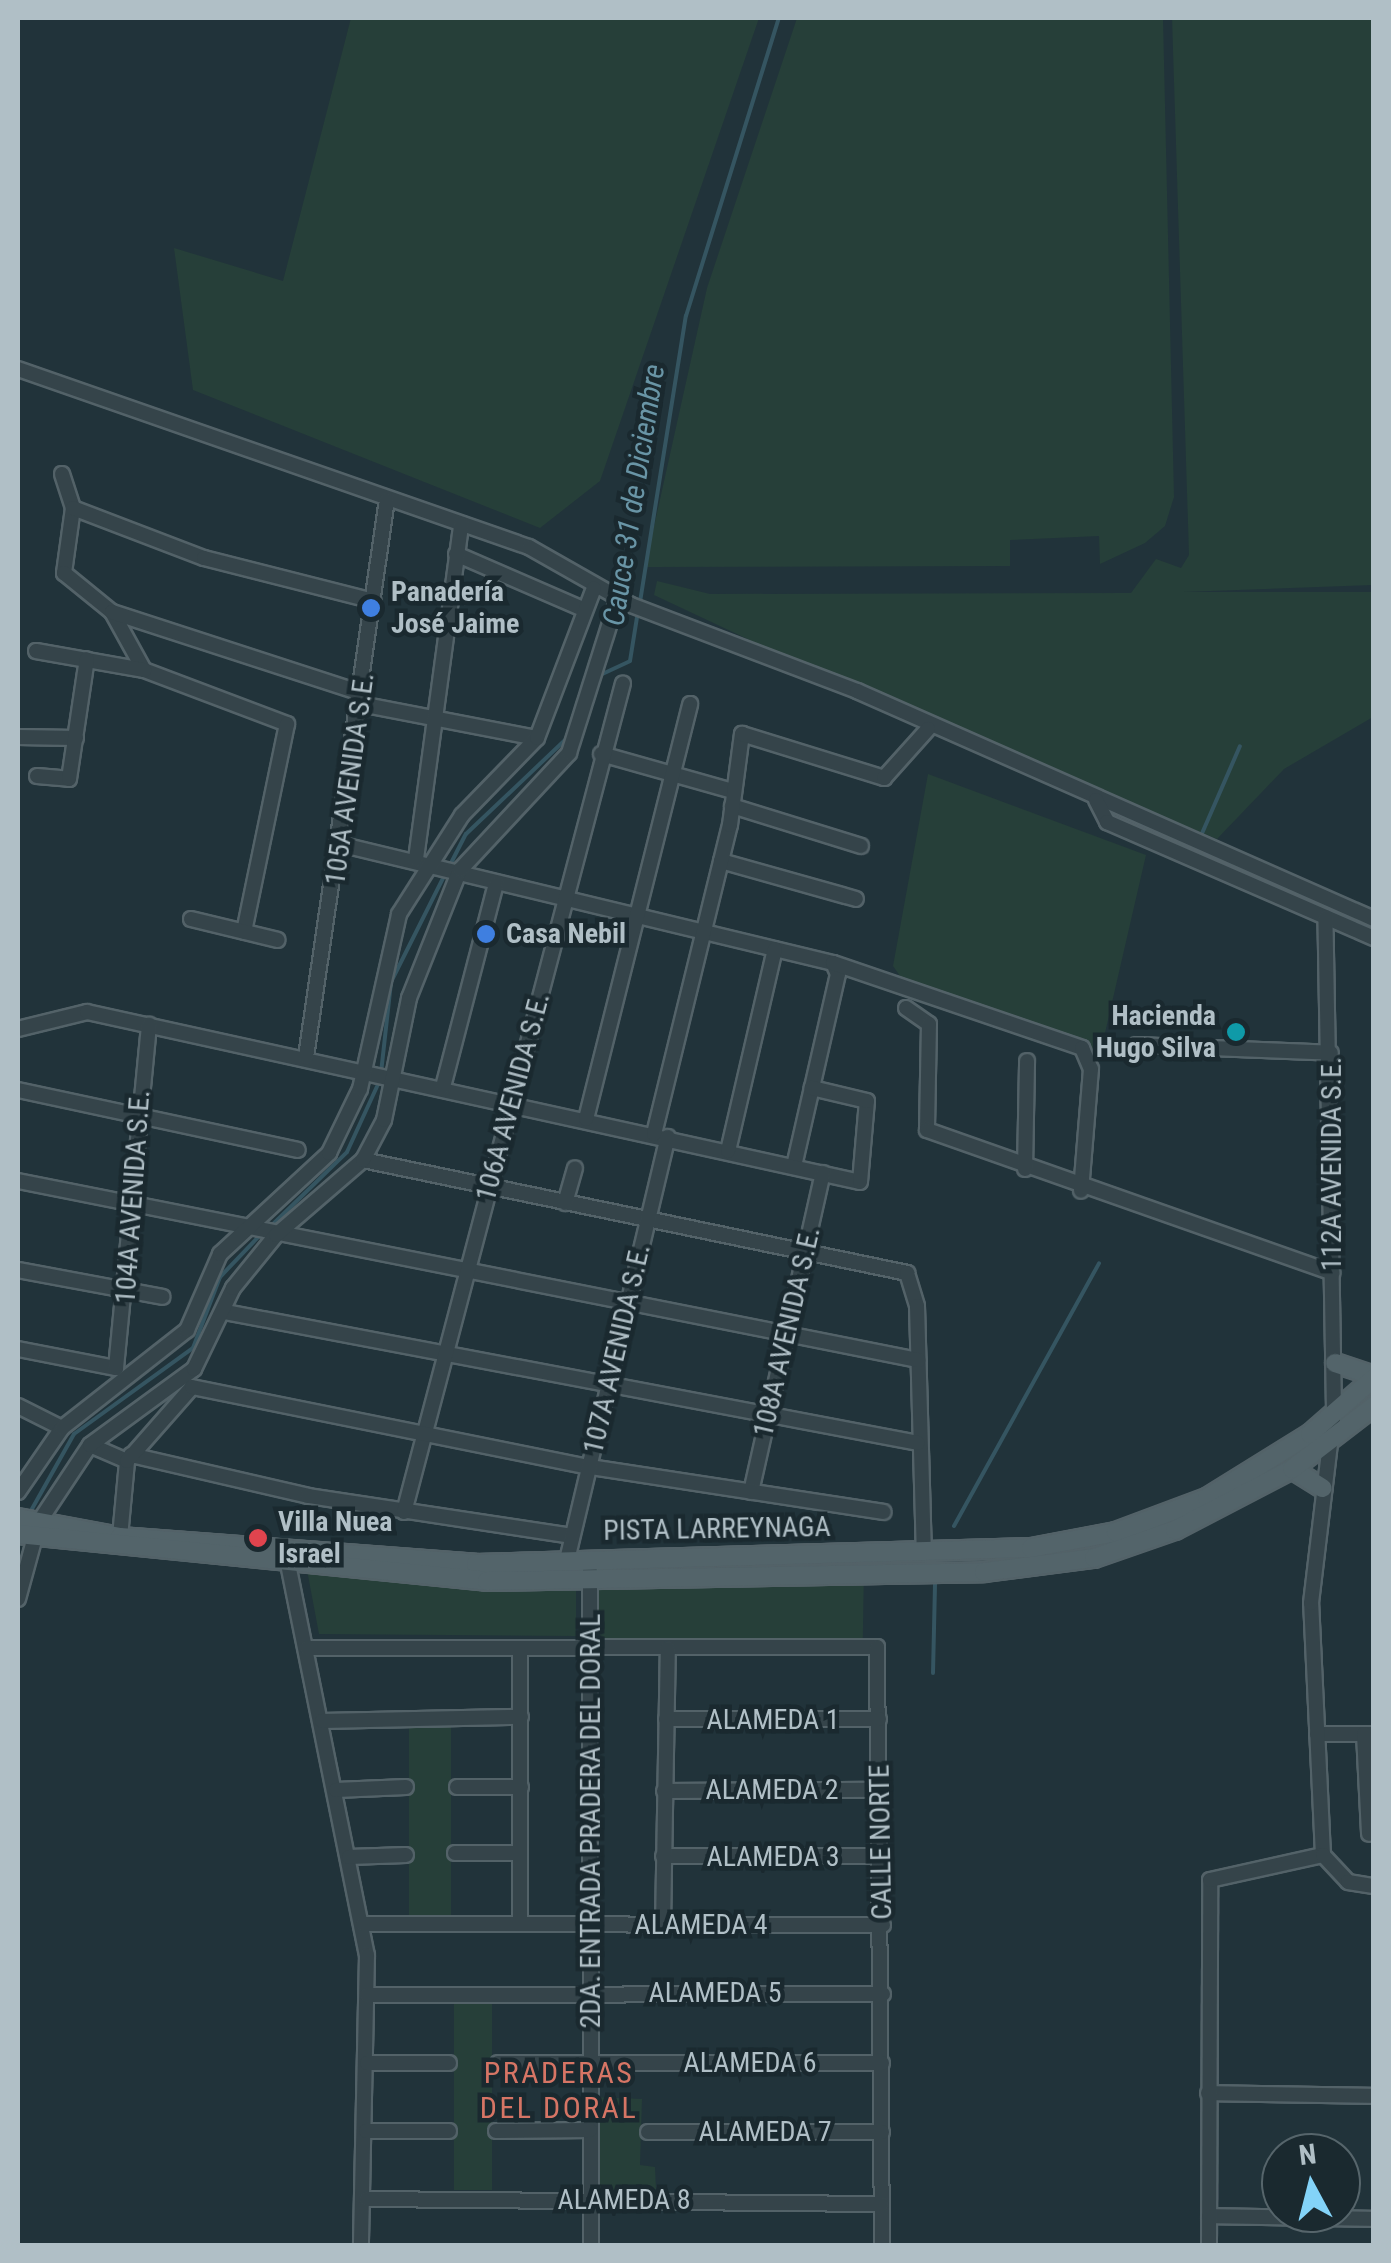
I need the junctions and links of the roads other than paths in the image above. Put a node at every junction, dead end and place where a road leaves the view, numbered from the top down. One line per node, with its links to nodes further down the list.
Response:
1 (18, 368): 3 (street)
2 (62, 474): 4 (street)
3 (387, 500): 5 (street); 8 (street, 105A AVENIDA S.E.)
4 (73, 508): 8 (street); 10 (street)
5 (461, 524): 6 (street); 7 (street)
6 (456, 554): 9 (street); 17 (street)
7 (605, 593): 9 (street); 18 (street); 31 (street)
8 (374, 601): 15 (street, 105A AVENIDA S.E.)
9 (583, 609): 21 (street)
10 (112, 612): 13 (street); 15 (street)
11 (36, 651): 12 (street)
12 (86, 659): 13 (street); 20 (street)
13 (144, 670): 39 (street)
14 (623, 683): 22 (street, 106A AVENIDA S.E.)
15 (361, 699): 17 (street); 27 (street, 105A AVENIDA S.E.)
16 (690, 704): 23 (street)
17 (434, 715): 21 (street); 29 (street)
18 (928, 729): 25 (street, 107A AVENIDA S.E.); 26 (street)
19 (18, 737): 20 (street)
20 (76, 738): 24 (street)
21 (537, 738): 29 (street)
22 (602, 754): 23 (street); 34 (street, 106A AVENIDA S.E.)
23 (670, 773): 25 (street); 35 (street)
24 (37, 776)
25 (732, 799): 28 (street); 30 (street, 107A AVENIDA S.E.)
26 (1095, 799): 36 (street); 38 (street)
27 (343, 845): 29 (street); 50 (street, 105A AVENIDA S.E.)
28 (861, 846)
29 (423, 860): 31 (street); 52 (street)
30 (721, 861): 33 (street); 40 (street, 107A AVENIDA S.E.)
31 (460, 870): 32 (street); 52 (street)
32 (496, 884): 34 (street); 53 (street)
33 (856, 899)
34 (565, 901): 35 (street); 56 (street, 106A AVENIDA S.E.)
35 (635, 916): 40 (street); 58 (street)
36 (1325, 918): 41 (street); 49 (street, 112A AVENIDA S.E.)
37 (191, 919): 39 (street)
38 (1374, 919)
39 (244, 932): 42 (street)
40 (704, 932): 43 (street); 59 (street, 107A AVENIDA S.E.)
41 (1374, 938)
42 (278, 940)
43 (776, 949): 44 (street); 61 (street)
44 (836, 969): 54 (street); 69 (street)
45 (906, 1008): 65 (street)
46 (149, 1025): 47 (street); 50 (street); 57 (street, 104A AVENIDA S.E.)
47 (18, 1029)
48 (1136, 1044): 49 (street)
49 (1332, 1053): 76 (street, 112A AVENIDA S.E.)
50 (306, 1057): 52 (street)
51 (1027, 1061): 65 (street)
52 (377, 1072): 53 (street); 62 (street); 73 (street)
53 (443, 1086): 56 (street)
54 (812, 1088): 63 (street); 66 (street)
55 (18, 1090): 57 (street)
56 (515, 1103): 58 (street); 68 (street, 106A AVENIDA S.E.)
57 (136, 1116): 60 (street); 71 (street, 104A AVENIDA S.E.)
58 (586, 1119): 59 (street)
59 (661, 1136): 61 (street); 72 (street, 107A AVENIDA S.E.)
60 (298, 1150)
61 (728, 1151): 63 (street)
62 (363, 1160): 68 (street); 73 (street)
63 (794, 1166): 66 (street)
64 (575, 1168): 70 (street)
65 (1025, 1169): 69 (street)
66 (824, 1173): 74 (street, 108A AVENIDA S.E.)
67 (18, 1181): 71 (street)
68 (490, 1187): 70 (street); 77 (street, 106A AVENIDA S.E.)
69 (1081, 1191): 76 (street)
70 (565, 1203): 72 (street)
71 (131, 1205): 73 (street); 78 (street, 104A AVENIDA S.E.)
72 (648, 1221): 74 (street); 80 (street, 107A AVENIDA S.E.)
73 (260, 1233): 77 (street); 81 (street); 95 (street)
74 (804, 1254): 82 (street, 108A AVENIDA S.E.); 85 (street)
75 (18, 1270): 78 (street)
76 (1332, 1273): 86 (street, 112A AVENIDA S.E.)
77 (463, 1274): 80 (street); 84 (street, 106A AVENIDA S.E.)
78 (125, 1290): 79 (street); 83 (street, 104A AVENIDA S.E.)
79 (162, 1297)
80 (624, 1307): 82 (street); 90 (street, 107A AVENIDA S.E.)
81 (225, 1312): 84 (street); 87 (street)
82 (785, 1338): 85 (street); 94 (street, 108A AVENIDA S.E.)
83 (18, 1349)
84 (442, 1357): 90 (street); 96 (street, 106A AVENIDA S.E.)
85 (918, 1360): 98 (street)
86 (1334, 1363): 88 (main road); 93 (street, 112A AVENIDA S.E.)
87 (194, 1369): 89 (street); 99 (street)
88 (1374, 1377): 93 (main road, PISTA LARREYNAGA)
89 (192, 1387): 96 (street); 100 (street)
90 (607, 1387): 94 (street); 101 (street, 107A AVENIDA S.E.)
91 (18, 1406): 95 (street)
92 (1374, 1406): 97 (main road, PISTA LARREYNAGA)
93 (1334, 1410): 97 (street, 112A AVENIDA S.E.); 111 (main road, PISTA LARREYNAGA)
94 (768, 1416): 98 (street); 105 (street, 108A AVENIDA S.E.)
95 (62, 1428): 104 (street)
96 (422, 1435): 101 (street); 106 (street, 106A AVENIDA S.E.)
97 (1332, 1440): 102 (main road, PISTA LARREYNAGA); 103 (street, 112A AVENIDA S.E.)
98 (918, 1444): 111 (street)
99 (90, 1445): 100 (street); 108 (street)
100 (129, 1458): 106 (street); 110 (street)
101 (590, 1466): 105 (street); 109 (street, 107A AVENIDA S.E.)
102 (1292, 1469): 103 (main road); 114 (main road, PISTA LARREYNAGA)
103 (1323, 1488): 124 (street, 112A AVENIDA S.E.)
104 (18, 1492)
105 (750, 1492): 107 (street)
106 (404, 1512): 109 (street)
107 (884, 1512)
108 (30, 1528): 110 (main road, PISTA LARREYNAGA); 112 (main road, PISTA LARREYNAGA); 115 (street)
109 (572, 1536): 113 (street, 107A AVENIDA S.E.)
110 (120, 1537): 113 (main road, PISTA LARREYNAGA)
111 (924, 1553): 114 (main road, PISTA LARREYNAGA)
112 (287, 1559): 114 (main road, PISTA LARREYNAGA); 116 (street)
113 (567, 1560): 114 (main road, PISTA LARREYNAGA)
114 (590, 1567): 118 (street, 2DA. ENTRADA PRADERA DEL DORAL)
115 (18, 1599)
116 (307, 1648): 117 (street, CALLE NORTE); 123 (street)
117 (520, 1648): 118 (street, CALLE NORTE); 120 (street)
118 (593, 1648): 119 (street, CALLE NORTE); 143 (street, 2DA. ENTRADA PRADERA DEL DORAL)
119 (668, 1648): 121 (street); 122 (street, CALLE NORTE)
120 (521, 1717): 123 (street); 128 (street)
121 (666, 1719): 122 (street, ALAMEDA 1); 131 (street)
122 (879, 1720): 130 (street, CALLE NORTE)
123 (322, 1721): 129 (street)
124 (1317, 1734): 125 (street); 135 (street, 112A AVENIDA S.E.)
125 (1368, 1734): 132 (street)
126 (406, 1787): 129 (street)
127 (457, 1787): 128 (street)
128 (521, 1788): 134 (street)
129 (336, 1790): 139 (street)
130 (880, 1790): 131 (street, ALAMEDA 2); 138 (street, CALLE NORTE)
131 (664, 1791): 137 (street)
132 (1369, 1834)
133 (456, 1853): 134 (street)
134 (520, 1853): 141 (street)
135 (1323, 1854): 140 (street); 154 (street)
136 (406, 1855): 139 (street)
137 (664, 1856): 138 (street, ALAMEDA 3); 145 (street)
138 (882, 1856): 144 (street, CALLE NORTE)
139 (349, 1857): 142 (street)
140 (1374, 1886)
141 (520, 1923): 142 (street, ALAMEDA 4); 143 (street, ALAMEDA 4)
142 (363, 1924): 148 (street)
143 (592, 1924): 145 (street, ALAMEDA 4); 146 (street, 2DA. ENTRADA PRADERA DEL DORAL)
144 (883, 1925): 145 (street, ALAMEDA 4); 147 (street, CALLE NORTE)
145 (663, 1926)
146 (592, 1994): 147 (street, ALAMEDA 5); 148 (street, ALAMEDA 5); 153 (street, 2DA. ENTRADA PRADERA DEL DORAL)
147 (883, 1994): 150 (street, CALLE NORTE)
148 (367, 1995): 151 (street)
149 (449, 2062): 151 (street)
150 (882, 2062): 153 (street, ALAMEDA 6); 161 (street, CALLE NORTE)
151 (367, 2063): 157 (street)
152 (498, 2063): 153 (street, ALAMEDA 6)
153 (590, 2064): 156 (street, 2DA. ENTRADA PRADERA DEL DORAL)
154 (1208, 2093): 155 (street); 165 (street)
155 (1374, 2096)
156 (590, 2130): 159 (street); 163 (street, 2DA. ENTRADA PRADERA DEL DORAL)
157 (366, 2131): 158 (street); 162 (street)
158 (449, 2131)
159 (496, 2132)
160 (648, 2132): 161 (street, ALAMEDA 7)
161 (882, 2132): 164 (street, CALLE NORTE)
162 (366, 2199): 163 (street, ALAMEDA 8); 167 (street)
163 (591, 2201): 164 (street, ALAMEDA 8); 168 (street, 2DA. ENTRADA PRADERA DEL DORAL)
164 (882, 2204): 169 (street, CALLE NORTE)
165 (1209, 2216): 166 (street); 170 (street)
166 (1374, 2219)
167 (361, 2246)
168 (591, 2246)
169 (882, 2246)
170 (1209, 2246)

